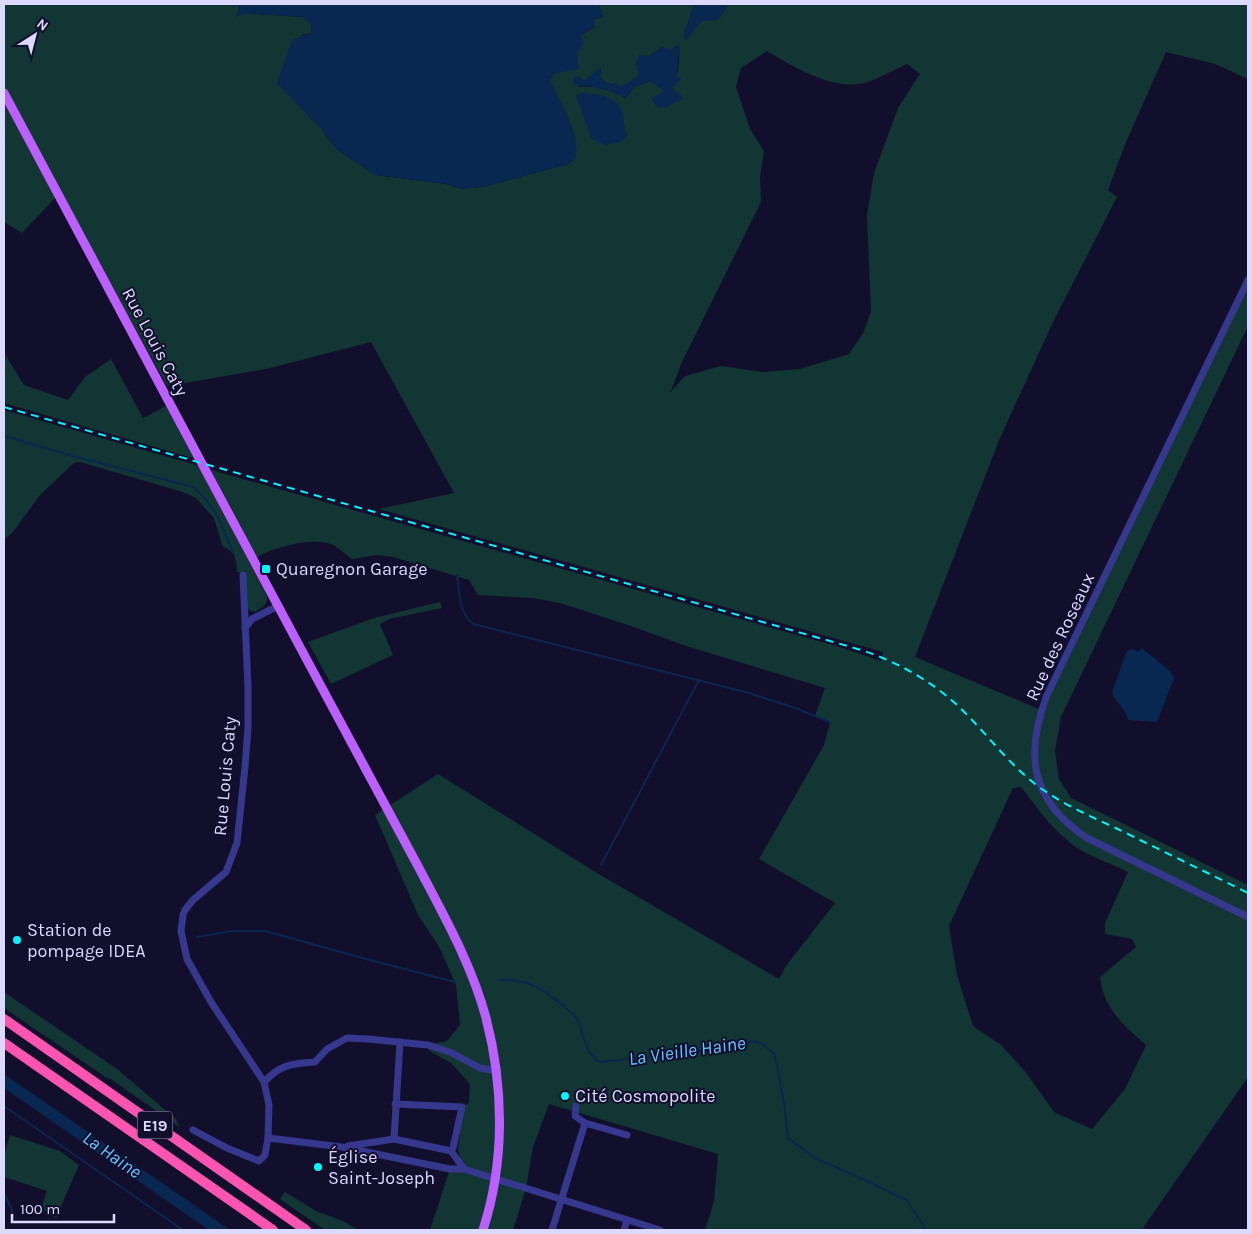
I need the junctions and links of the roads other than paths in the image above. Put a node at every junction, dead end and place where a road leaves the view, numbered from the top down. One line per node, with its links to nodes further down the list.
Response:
1 (4, 93): 4 (main road, Rue Louis Caty)
2 (1248, 280): 6 (street, Rue des Roseaux)
3 (243, 575): 5 (street, Rue Louis Caty)
4 (278, 606): 5 (street); 10 (main road, Rue Louis Caty)
5 (245, 629): 11 (street, Rue Louis Caty)
6 (1248, 917)
7 (4, 1019): 25 (highway, E19)
8 (400, 1042): 10 (street); 11 (street); 12 (street)
9 (4, 1043): 24 (highway, E19)
10 (496, 1071): 26 (main road, Rue Louis Caty)
11 (264, 1082): 17 (street, Rue Louis Caty)
12 (395, 1104): 18 (street); 20 (street)
13 (576, 1106): 14 (street)
14 (585, 1123): 16 (street); 22 (street)
15 (194, 1130): 17 (street, Rue Louis Caty)
16 (627, 1135)
17 (268, 1138): 19 (street)
18 (394, 1139): 19 (street); 20 (street)
19 (342, 1147): 21 (street)
20 (452, 1150): 21 (street)
21 (464, 1169): 22 (street)
22 (562, 1199): 23 (street); 27 (street)
23 (627, 1220): 28 (street); 29 (street)
24 (273, 1230)
25 (306, 1230)
26 (483, 1230)
27 (552, 1230)
28 (624, 1230)
29 (660, 1230)

